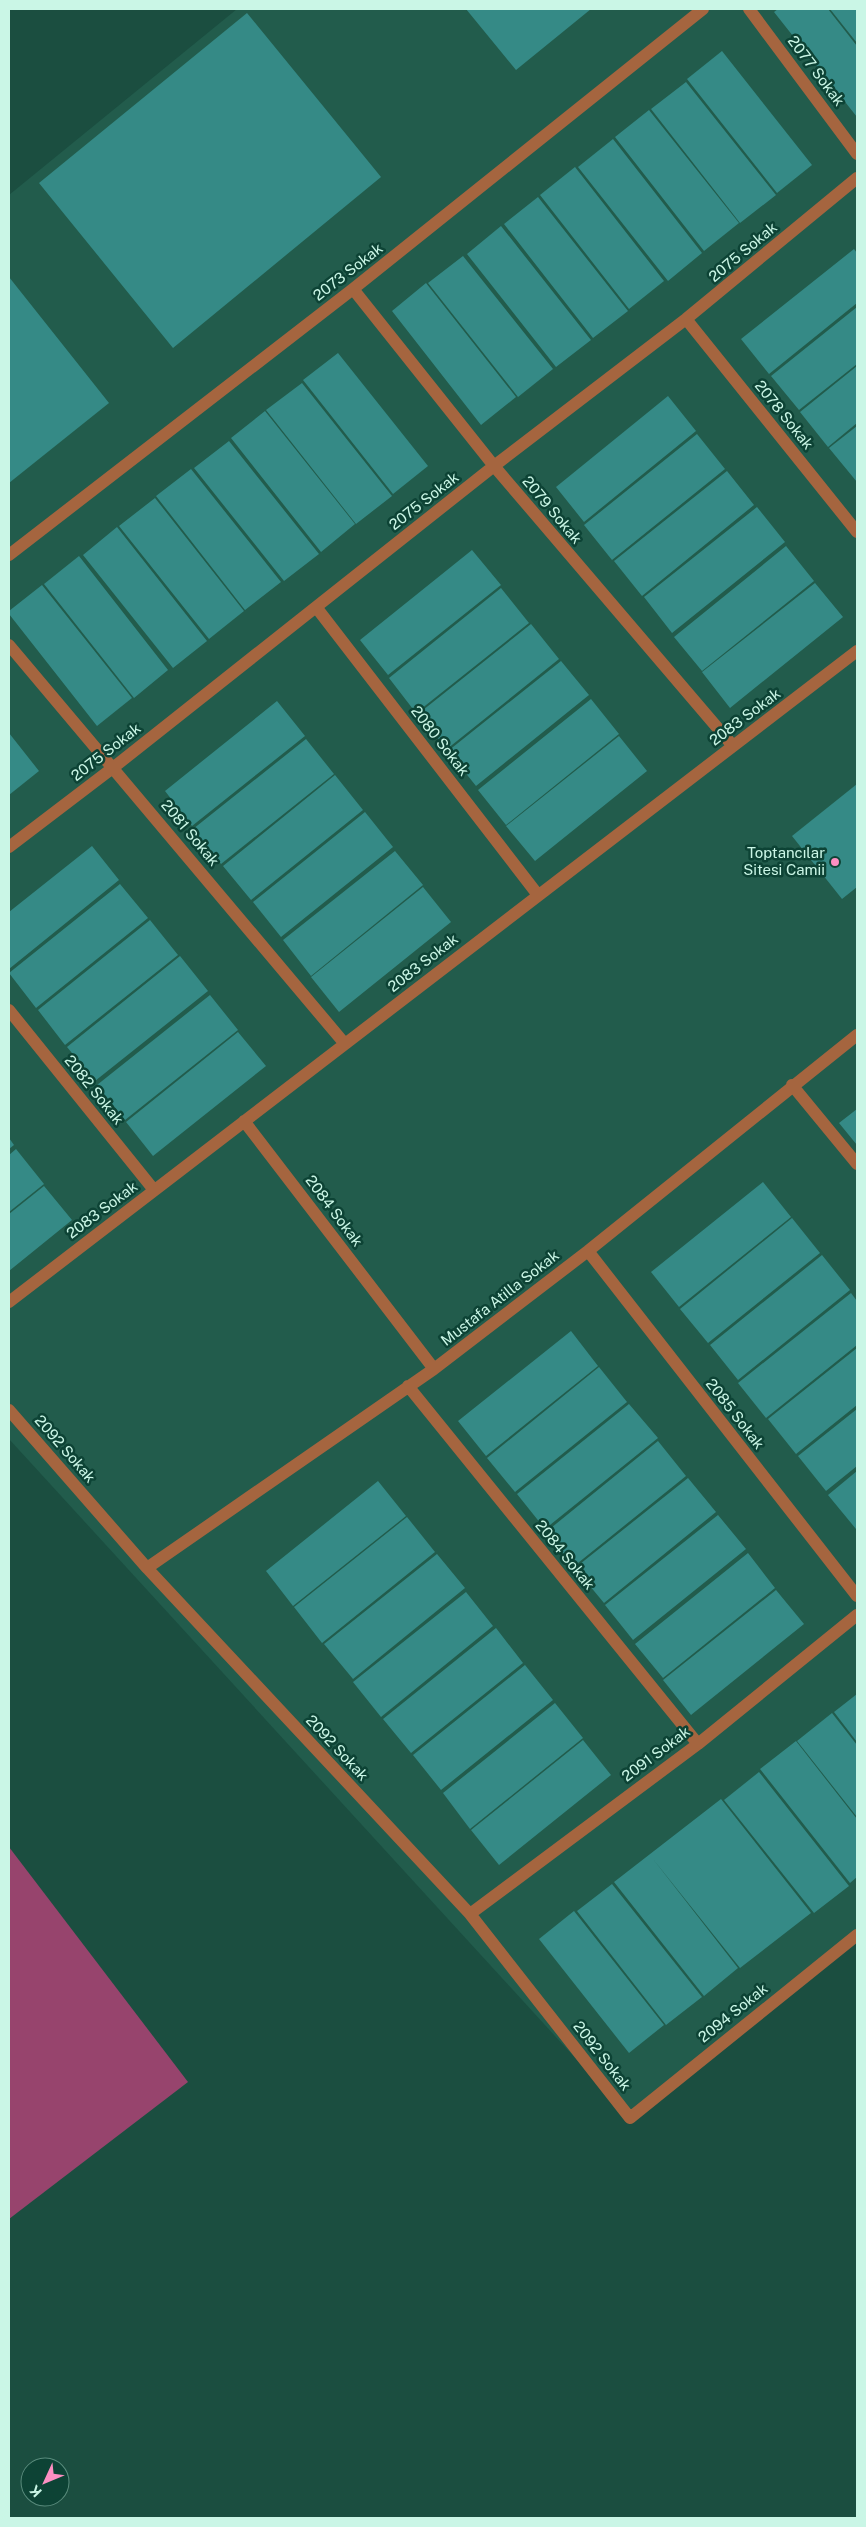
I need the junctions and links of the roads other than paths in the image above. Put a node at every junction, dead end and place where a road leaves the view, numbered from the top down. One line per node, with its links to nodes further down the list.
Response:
1 (703, 9): 5 (street, 2073 Sokak)
2 (749, 9): 3 (street, 2077 Sokak)
3 (857, 154)
4 (857, 178): 6 (street, 2075 Sokak)
5 (353, 289): 7 (street, 2079 Sokak); 9 (street, 2073 Sokak)
6 (686, 320): 7 (street, 2075 Sokak); 8 (street, 2078 Sokak)
7 (494, 466): 10 (street, 2075 Sokak); 13 (street, 2079 Sokak)
8 (857, 532)
9 (9, 555)
10 (316, 607): 14 (street, 2075 Sokak); 16 (street, 2080 Sokak)
11 (9, 645): 14 (street, 2081 Sokak)
12 (857, 651): 13 (street, 2083 Sokak)
13 (733, 746): 16 (street, 2083 Sokak)
14 (114, 767): 15 (street, 2075 Sokak); 19 (street, 2081 Sokak)
15 (9, 847)
16 (538, 895): 19 (street, 2083 Sokak)
17 (9, 1010): 23 (street, 2082 Sokak)
18 (857, 1035): 20 (street, Mustafa Atilla Sokak)
19 (346, 1044): 21 (street, 2083 Sokak)
20 (792, 1085): 22 (street); 24 (street, Mustafa Atilla Sokak)
21 (244, 1121): 23 (street, 2083 Sokak); 26 (street, 2084 Sokak)
22 (857, 1164)
23 (154, 1190): 25 (street, 2083 Sokak)
24 (588, 1252): 26 (street, Mustafa Atilla Sokak); 30 (street, 2085 Sokak)
25 (9, 1302)
26 (434, 1369): 27 (street, Mustafa Atilla Sokak)
27 (408, 1386): 29 (street, Mustafa Atilla Sokak); 32 (street, 2084 Sokak)
28 (9, 1410): 29 (street, 2092 Sokak)
29 (147, 1568): 33 (street, 2092 Sokak)
30 (857, 1596)
31 (857, 1615): 32 (street, 2091 Sokak)
32 (698, 1744): 33 (street, 2091 Sokak)
33 (470, 1914): 35 (street, 2092 Sokak)
34 (857, 1934): 35 (street, 2094 Sokak)
35 (630, 2118)

